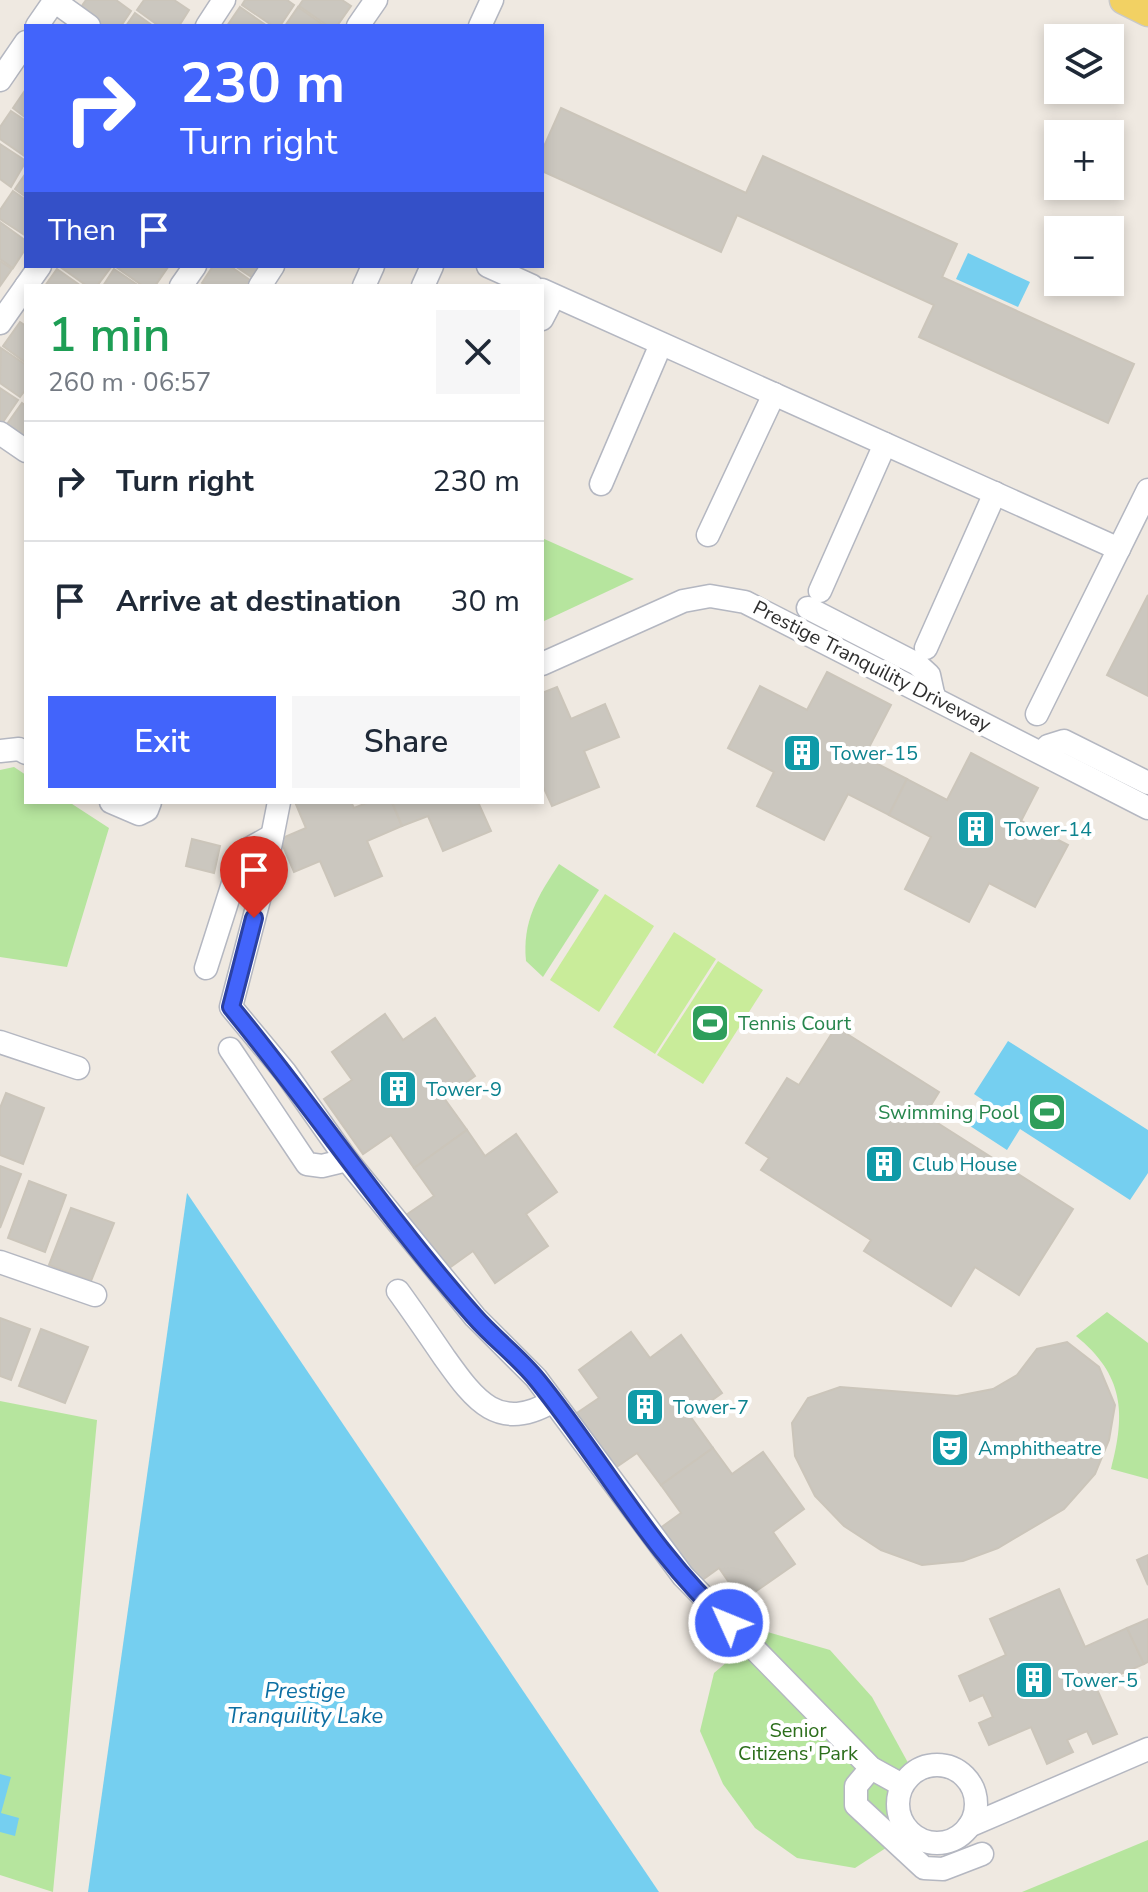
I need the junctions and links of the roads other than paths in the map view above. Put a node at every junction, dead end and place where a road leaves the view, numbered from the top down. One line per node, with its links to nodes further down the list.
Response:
1 (54, 0): 7 (street); 8 (street)
2 (224, 0): 9 (street)
3 (376, 0): 10 (street)
4 (492, 0): 11 (street)
5 (1124, 0): 6 (main road)
6 (1148, 12)
7 (38, 24)
8 (86, 24)
9 (208, 24)
10 (359, 24)
11 (481, 24)
12 (24, 45): 13 (street)
13 (0, 80)
14 (492, 268): 15 (street)
15 (528, 284)
16 (24, 289): 18 (street)
17 (548, 293): 19 (street)
18 (0, 323)
19 (661, 344): 20 (street); 24 (street)
20 (774, 394): 22 (street); 27 (street)
21 (0, 433): 23 (street)
22 (885, 444): 26 (street); 31 (street)
23 (24, 450)
24 (601, 484)
25 (1148, 490): 28 (street)
26 (995, 493): 28 (street); 29 (street)
27 (708, 535)
28 (1119, 549): 32 (street)
29 (926, 648)
30 (544, 663): 31 (street, Prestige Tranquility Driveway)
31 (934, 698): 35 (street, Prestige Tranquility Driveway)
32 (1037, 714)
33 (0, 751): 34 (street)
34 (24, 752)
35 (1042, 752): 36 (street); 40 (street, Prestige Tranquility Driveway)
36 (1148, 783)
37 (115, 804): 38 (street)
38 (149, 804)
39 (279, 804): 41 (street)
40 (1148, 808)
41 (272, 836): 42 (street); 46 (street)
42 (206, 968)
43 (0, 1042): 45 (street)
44 (230, 1049): 46 (street)
45 (78, 1068)
46 (347, 1160): 50 (street)
47 (0, 1262): 49 (street)
48 (398, 1291): 50 (street)
49 (95, 1295)
50 (553, 1401): 52 (street)
51 (1148, 1749): 54 (street)
52 (871, 1768): 53 (street); 55 (street)
53 (902, 1785): 54 (street); 54 (street)
54 (969, 1826)
55 (982, 1854)

